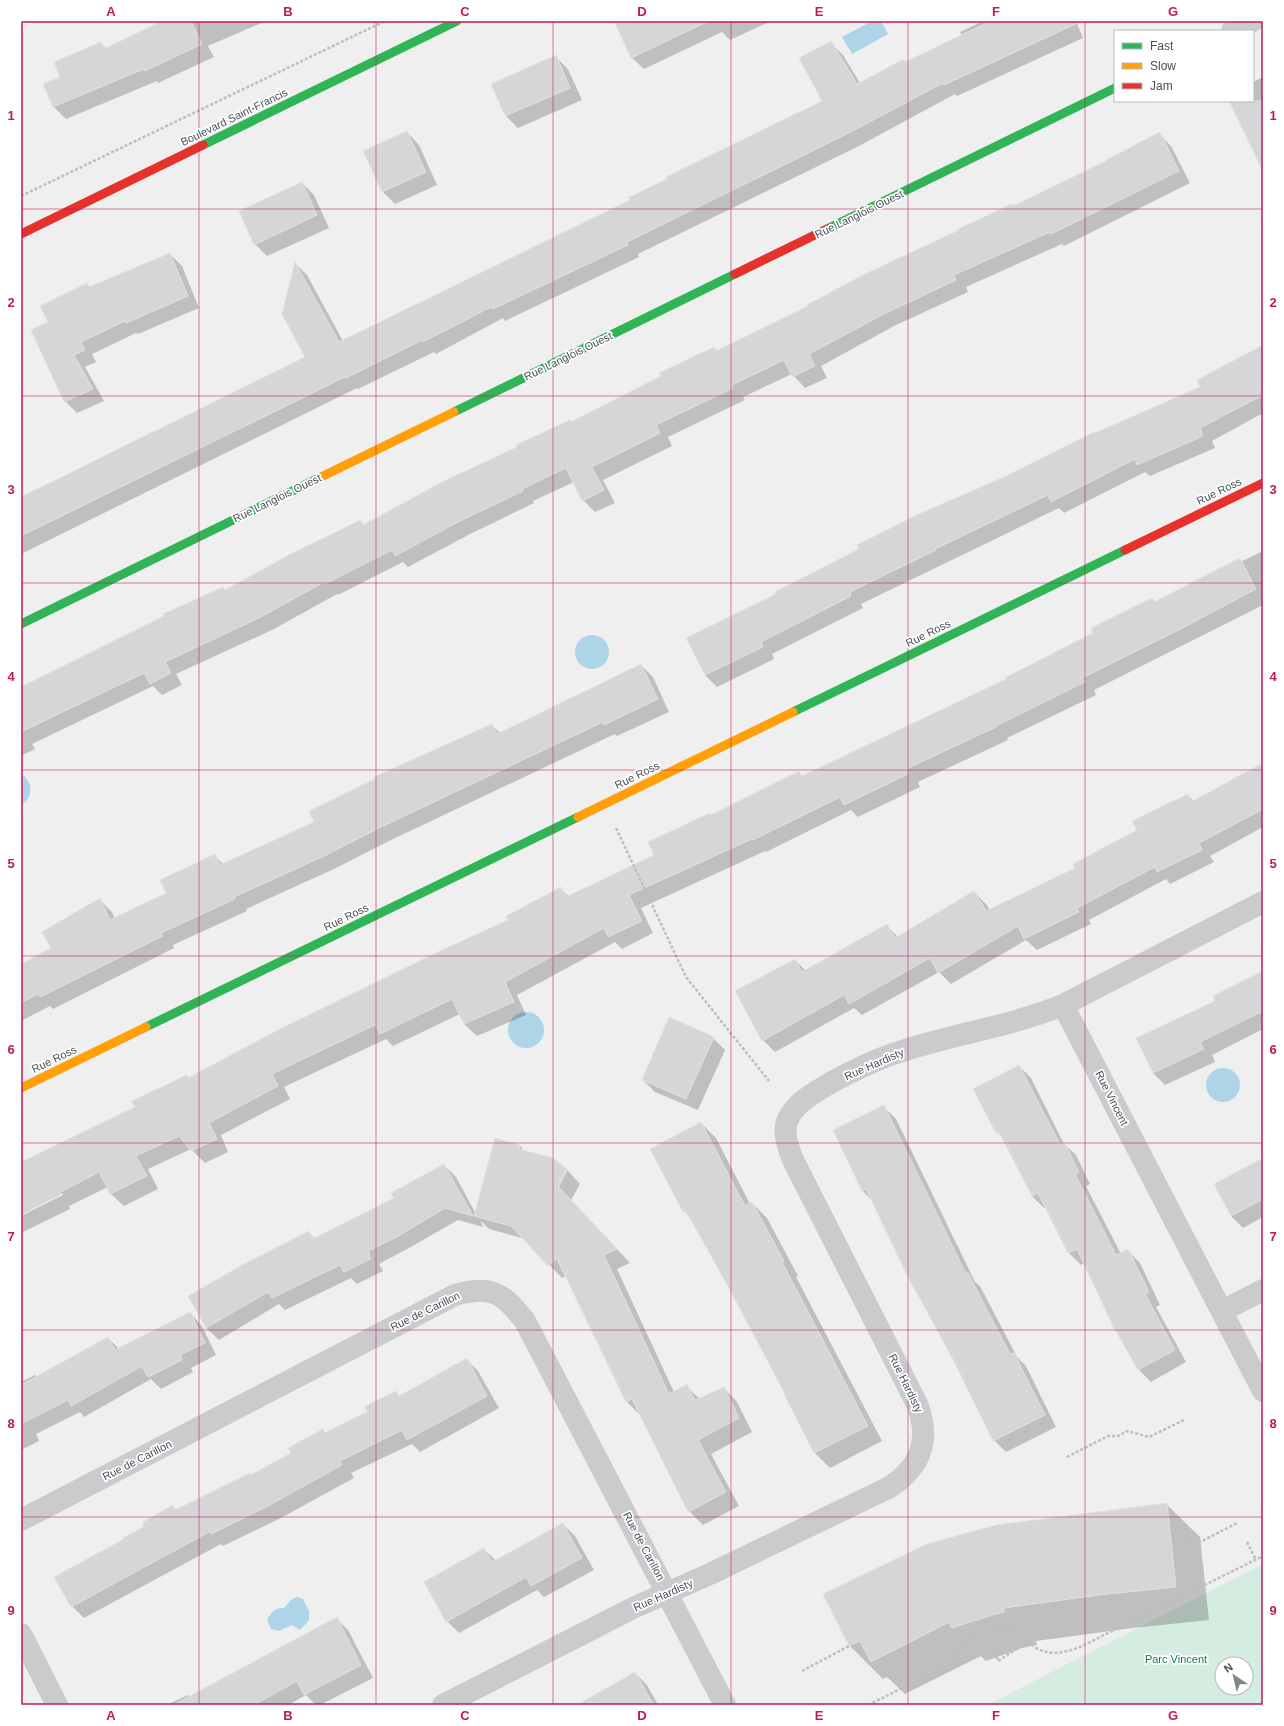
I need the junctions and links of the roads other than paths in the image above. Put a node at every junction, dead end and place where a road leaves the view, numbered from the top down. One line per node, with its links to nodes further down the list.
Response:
1 (457, 21): 5 (street, Boulevard Saint-Francis)
2 (1252, 21): 3 (street)
3 (1234, 30)
4 (1114, 88): 7 (street, Rue Langlois Ouest)
5 (21, 234)
6 (1263, 483): 10 (street, Rue Ross)
7 (21, 624)
8 (1263, 902): 9 (street)
9 (1063, 1005): 12 (street, Rue Vincent); 15 (street, Rue Hardisty)
10 (21, 1088)
11 (1263, 1290): 12 (street)
12 (1222, 1311): 13 (street, Rue Vincent)
13 (1263, 1391)
14 (21, 1520): 15 (street, Rue de Carillon)
15 (668, 1592): 18 (street, Rue Hardisty); 19 (street, Rue de Carillon)
16 (21, 1634): 17 (street)
17 (57, 1705)
18 (443, 1705)
19 (725, 1705)

